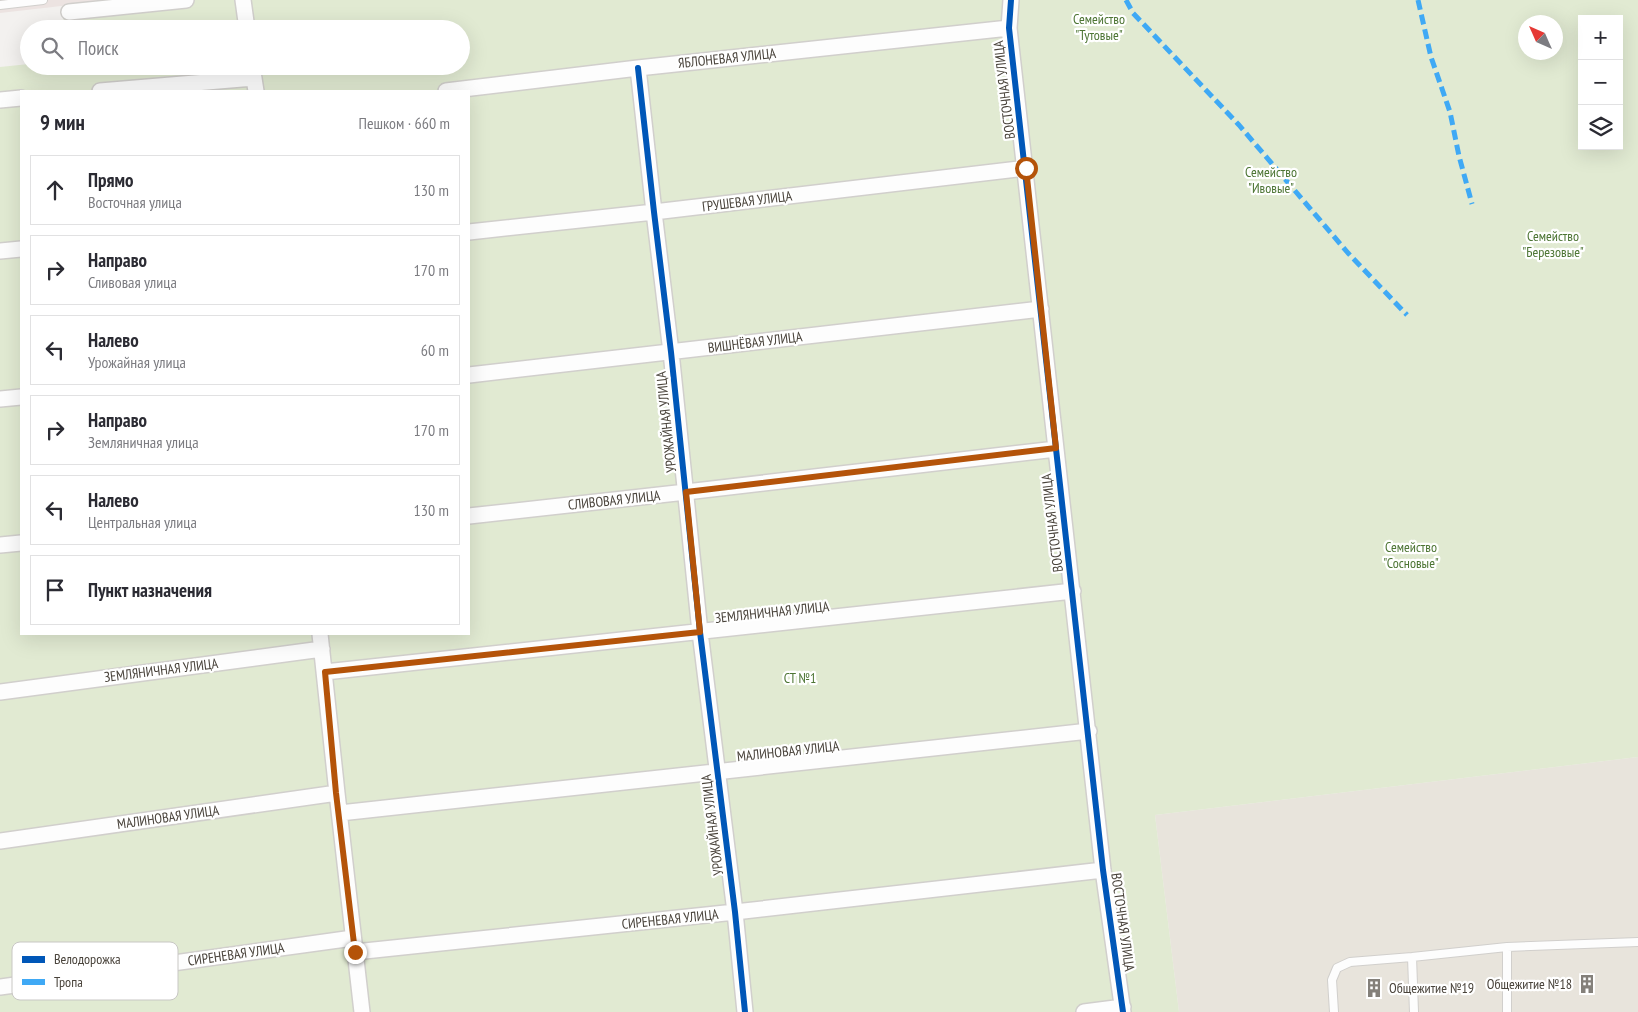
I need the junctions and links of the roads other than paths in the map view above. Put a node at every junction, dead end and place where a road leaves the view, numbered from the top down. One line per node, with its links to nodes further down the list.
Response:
1 (43, 0): 5 (lane)
2 (186, 0): 6 (street)
3 (243, 0): 7 (street)
4 (1011, 0): 8 (street, ВОСТОЧНАЯ УЛИЦА)
5 (0, 5)
6 (69, 12)
7 (246, 20)
8 (1009, 28): 9 (street, ЯБЛОНЕВАЯ УЛИЦА); 15 (street, ВОСТОЧНАЯ УЛИЦА)
9 (638, 68): 12 (street, ЯБЛОНЕВАЯ УЛИЦА); 16 (street, УРОЖАЙНАЯ УЛИЦА)
10 (254, 78): 11 (street)
11 (112, 90)
12 (454, 90)
13 (20, 98): 14 (street)
14 (0, 100)
15 (1026, 168): 16 (street, ГРУШЕВАЯ УЛИЦА); 20 (street, ВОСТОЧНАЯ УЛИЦА)
16 (654, 212): 17 (street, ГРУШЕВАЯ УЛИЦА); 21 (street, УРОЖАЙНАЯ УЛИЦА)
17 (470, 232)
18 (20, 249): 19 (street)
19 (0, 251)
20 (1041, 309): 21 (street, ВИШНЁВАЯ УЛИЦА); 25 (street, ВОСТОЧНАЯ УЛИЦА)
21 (671, 352): 22 (street, ВИШНЁВАЯ УЛИЦА); 26 (street, УРОЖАЙНАЯ УЛИЦА)
22 (470, 375)
23 (20, 397): 24 (street)
24 (0, 399)
25 (1056, 448): 26 (street, СЛИВОВАЯ УЛИЦА); 30 (street, ВОСТОЧНАЯ УЛИЦА)
26 (686, 492): 27 (street, СЛИВОВАЯ УЛИЦА); 31 (street, УРОЖАЙНАЯ УЛИЦА)
27 (470, 516)
28 (20, 542): 29 (street)
29 (0, 545)
30 (1073, 591): 31 (street, ЗЕМЛЯНИЧНАЯ УЛИЦА); 36 (street, ВОСТОЧНАЯ УЛИЦА)
31 (700, 632): 34 (street, ЗЕМЛЯНИЧНАЯ УЛИЦА); 37 (street, УРОЖАЙНАЯ УЛИЦА)
32 (320, 635): 33 (street)
33 (322, 649): 34 (street); 35 (street, ЗЕМЛЯНИЧНАЯ УЛИЦА)
34 (325, 672): 38 (street)
35 (0, 692)
36 (1089, 731): 37 (street, МАЛИНОВАЯ УЛИЦА); 41 (street, ВОСТОЧНАЯ УЛИЦА)
37 (718, 772): 39 (street, МАЛИНОВАЯ УЛИЦА); 42 (street, УРОЖАЙНАЯ УЛИЦА)
38 (336, 793): 39 (street); 40 (street, МАЛИНОВАЯ УЛИЦА)
39 (340, 813): 44 (street)
40 (0, 841)
41 (1104, 870): 42 (street, СИРЕНЕВАЯ УЛИЦА); 48 (street, ВОСТОЧНАЯ УЛИЦА)
42 (735, 912): 44 (street, СИРЕНЕВАЯ УЛИЦА); 50 (street, УРОЖАЙНАЯ УЛИЦА)
43 (1638, 942): 45 (lane)
44 (354, 945): 47 (street, СИРЕНЕВАЯ УЛИЦА); 49 (street)
45 (1507, 947): 46 (lane); 54 (lane)
46 (1412, 957): 52 (lane); 53 (lane)
47 (178, 966)
48 (1123, 1010): 51 (street)
49 (362, 1012)
50 (745, 1012)
51 (1084, 1012)
52 (1334, 1012)
53 (1414, 1012)
54 (1507, 1012)

